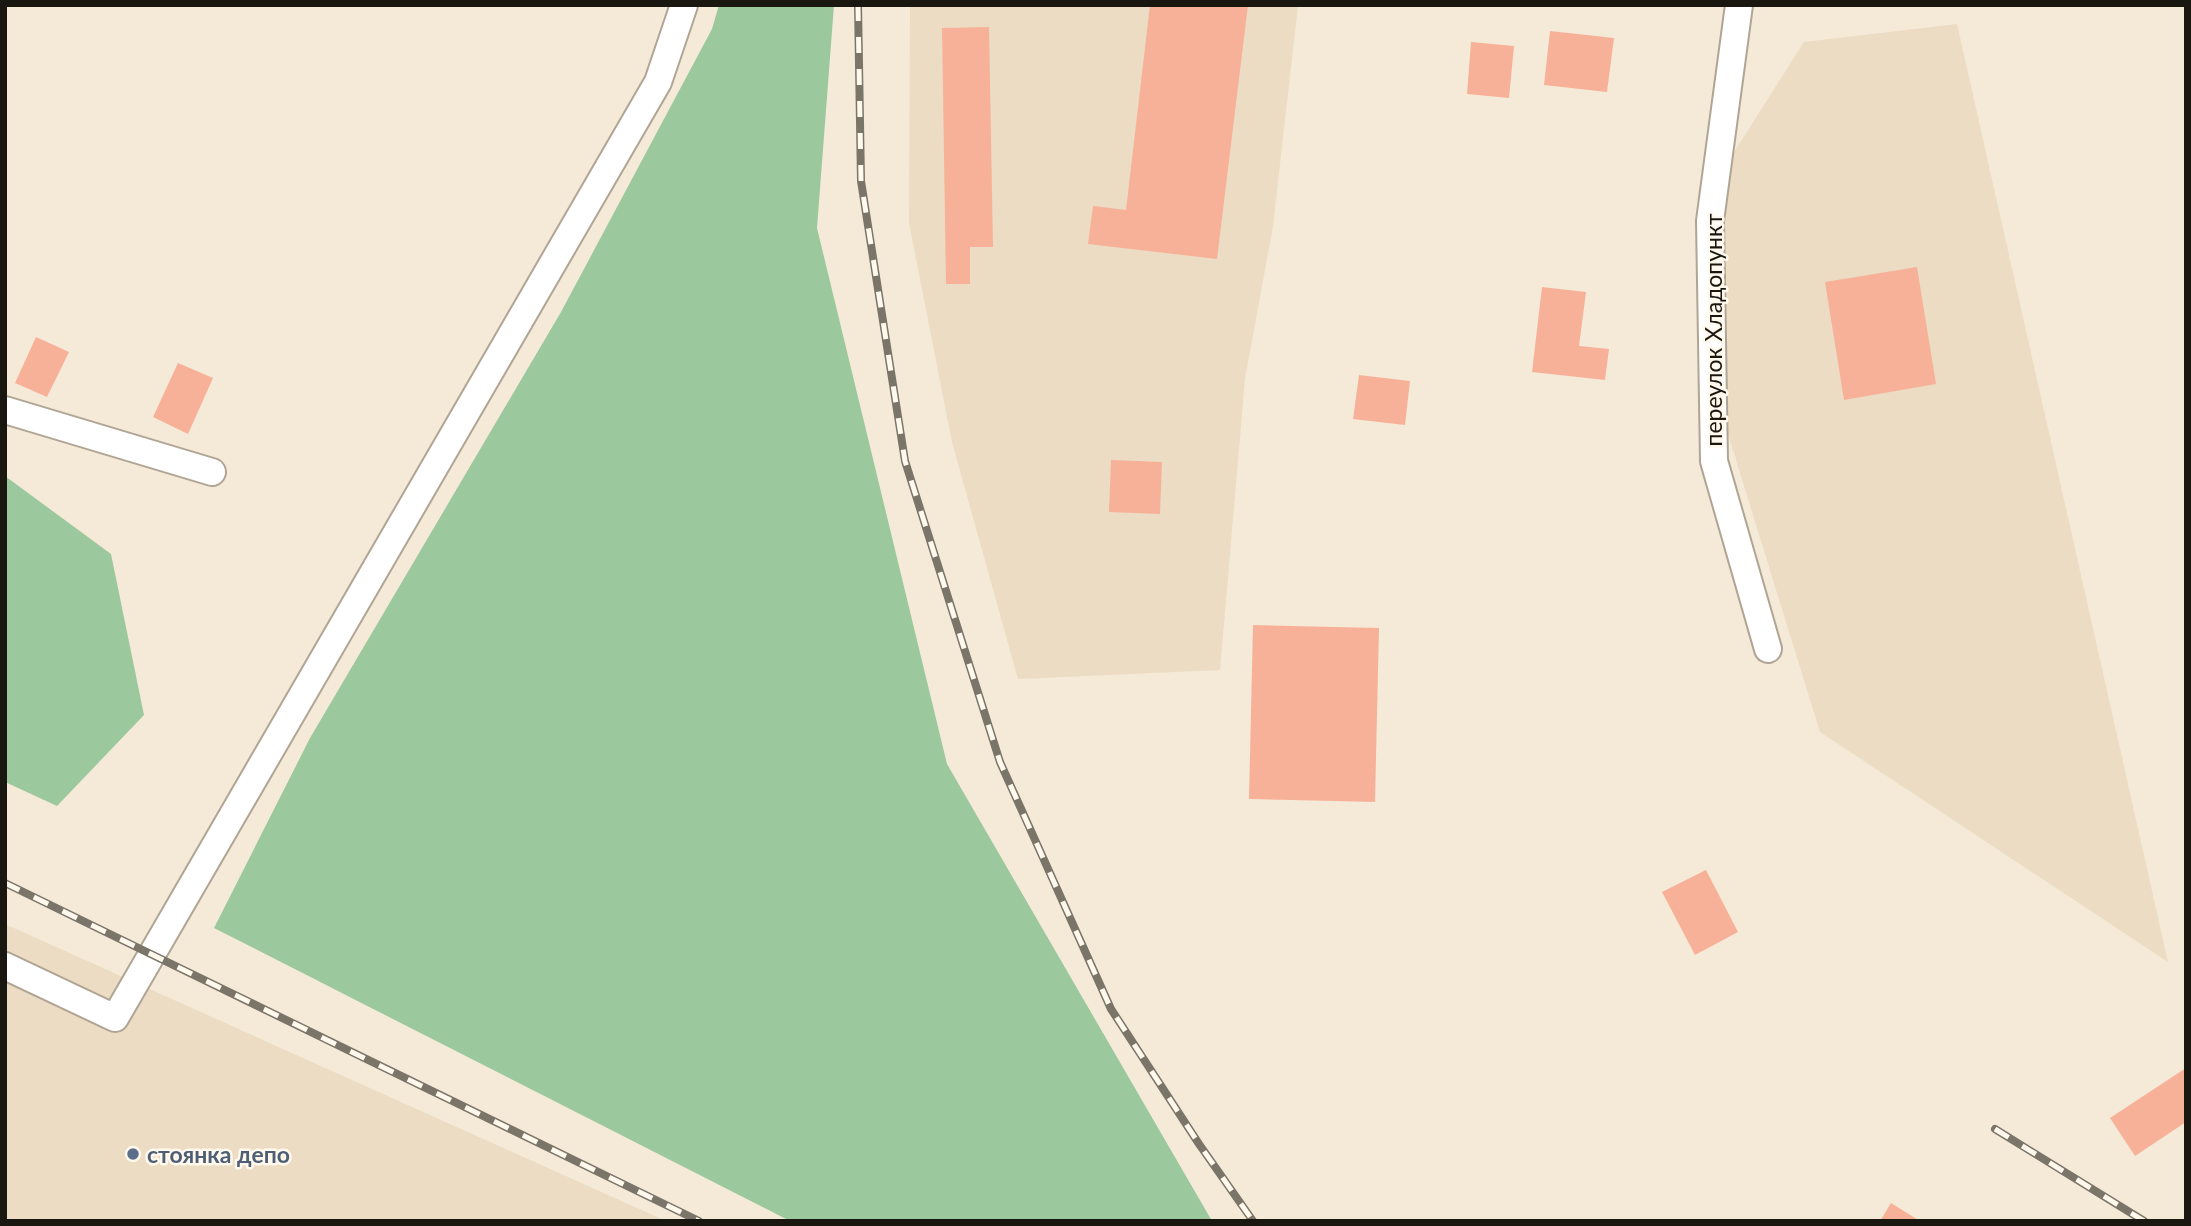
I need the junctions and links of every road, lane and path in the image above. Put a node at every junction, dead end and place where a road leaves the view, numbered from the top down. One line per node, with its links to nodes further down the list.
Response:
1 (684, 5): 6 (street)
2 (1739, 5): 5 (street, переулок Хладопункт)
3 (5, 410): 4 (street)
4 (212, 472)
5 (1768, 649)
6 (5, 966)

